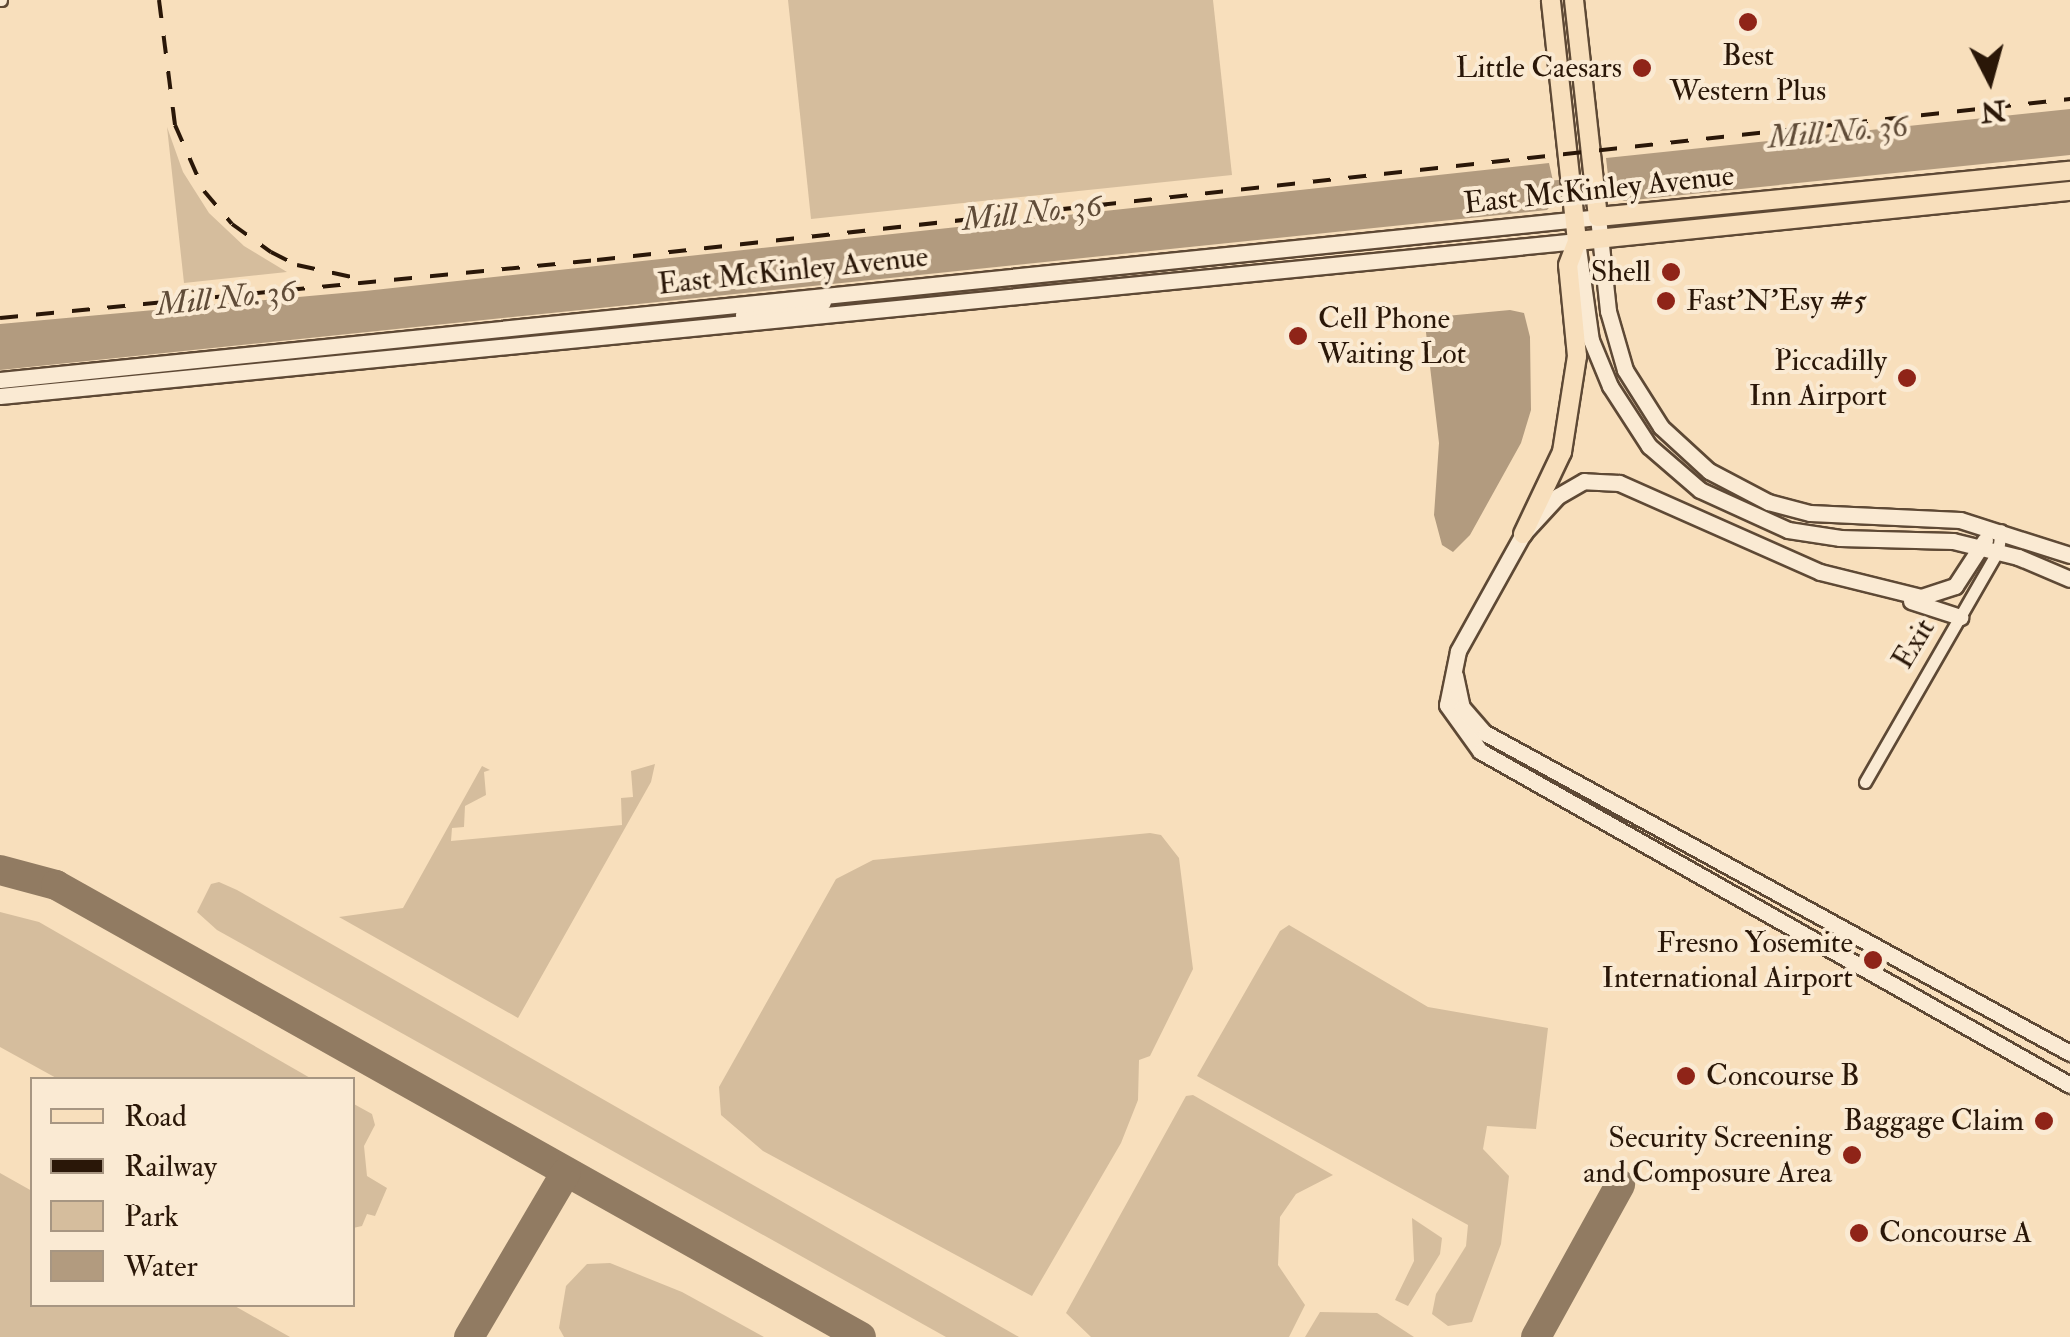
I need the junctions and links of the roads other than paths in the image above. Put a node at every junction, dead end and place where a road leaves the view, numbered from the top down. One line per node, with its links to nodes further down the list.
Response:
1 (1550, 0): 7 (main road)
2 (1574, 0): 6 (main road)
3 (2070, 172): 5 (main road); 6 (main road, East McKinley Avenue)
4 (2070, 191): 5 (main road, East McKinley Avenue)
5 (1912, 208): 8 (main road, East McKinley Avenue)
6 (1598, 217): 7 (main road, East McKinley Avenue); 8 (main road)
7 (1574, 220): 9 (main road); 10 (main road, East McKinley Avenue)
8 (1600, 238): 9 (main road, East McKinley Avenue); 18 (main road)
9 (1576, 241): 12 (main road, East McKinley Avenue); 19 (main road); 20 (main road)
10 (861, 291): 11 (main road, East McKinley Avenue); 12 (main road)
11 (703, 307): 13 (main road, East McKinley Avenue); 14 (main road)
12 (724, 328): 14 (main road, East McKinley Avenue)
13 (439, 334): 15 (main road); 16 (main road, East McKinley Avenue)
14 (535, 347): 15 (main road, East McKinley Avenue)
15 (440, 353): 17 (main road, East McKinley Avenue)
16 (0, 380)
17 (0, 396)
18 (2001, 530): 20 (main road); 21 (street, Exit); 22 (main road)
19 (1523, 534): 24 (main road); 26 (main road)
20 (1976, 545): 21 (main road); 24 (main road)
21 (1998, 551): 23 (main road); 25 (street, Exit)
22 (2070, 555)
23 (2070, 579)
24 (1879, 590): 25 (main road)
25 (1960, 617): 27 (street, Exit)
26 (1458, 651): 28 (main road); 29 (main road)
27 (1865, 782)
28 (1765, 884): 29 (main road); 30 (main road)
29 (1752, 906): 31 (main road)
30 (2070, 1053)
31 (2070, 1085)

